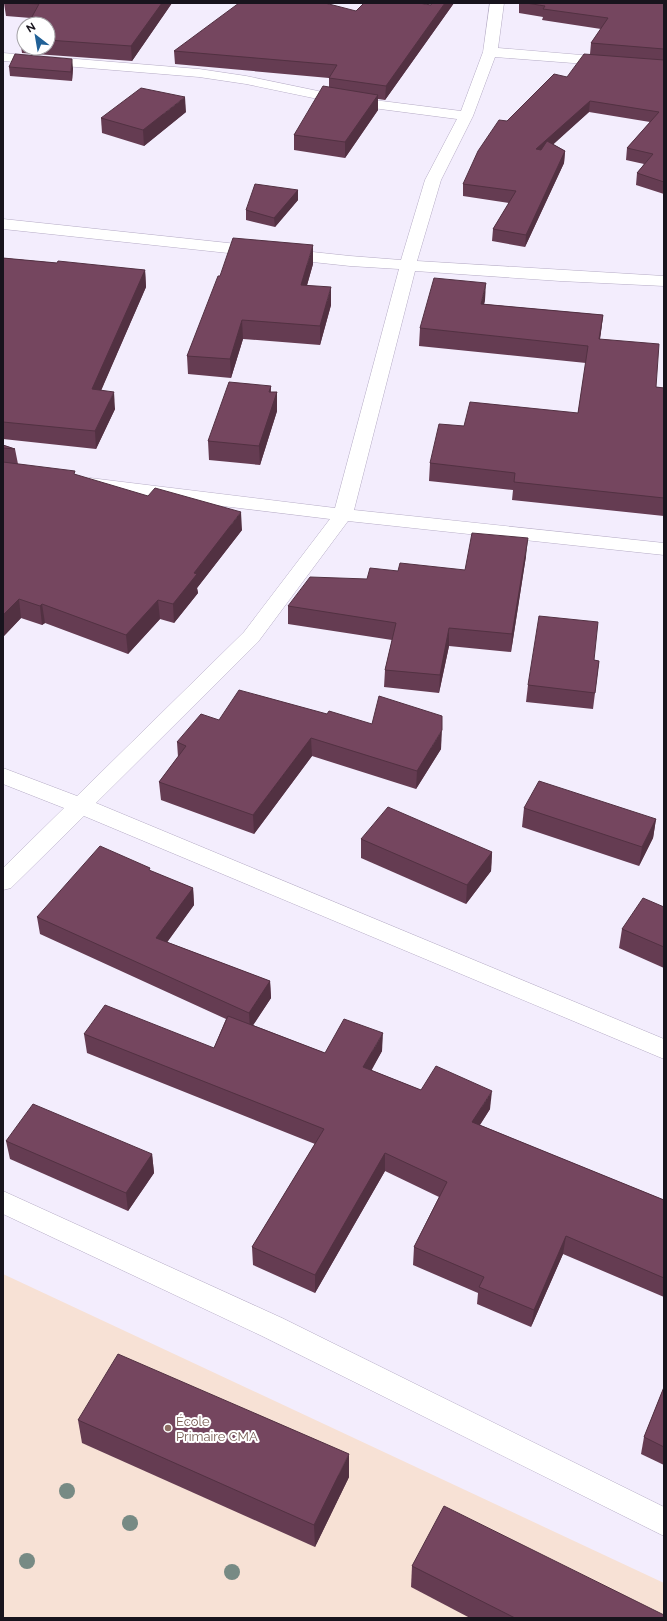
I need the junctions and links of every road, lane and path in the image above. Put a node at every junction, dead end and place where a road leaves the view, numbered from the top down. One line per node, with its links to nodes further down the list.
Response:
1 (497, 3): 2 (street)
2 (490, 52): 4 (street); 5 (street)
3 (3, 57): 5 (street)
4 (664, 66)
5 (466, 116): 7 (street)
6 (3, 224): 7 (street)
7 (408, 265): 8 (street); 10 (street)
8 (664, 281)
9 (74, 482): 10 (street)
10 (343, 515): 11 (street); 13 (street)
11 (664, 549)
12 (3, 776): 13 (street)
13 (79, 805): 14 (street); 15 (street)
14 (3, 882)
15 (664, 1049)
16 (3, 1202): 17 (street)
17 (664, 1522)

